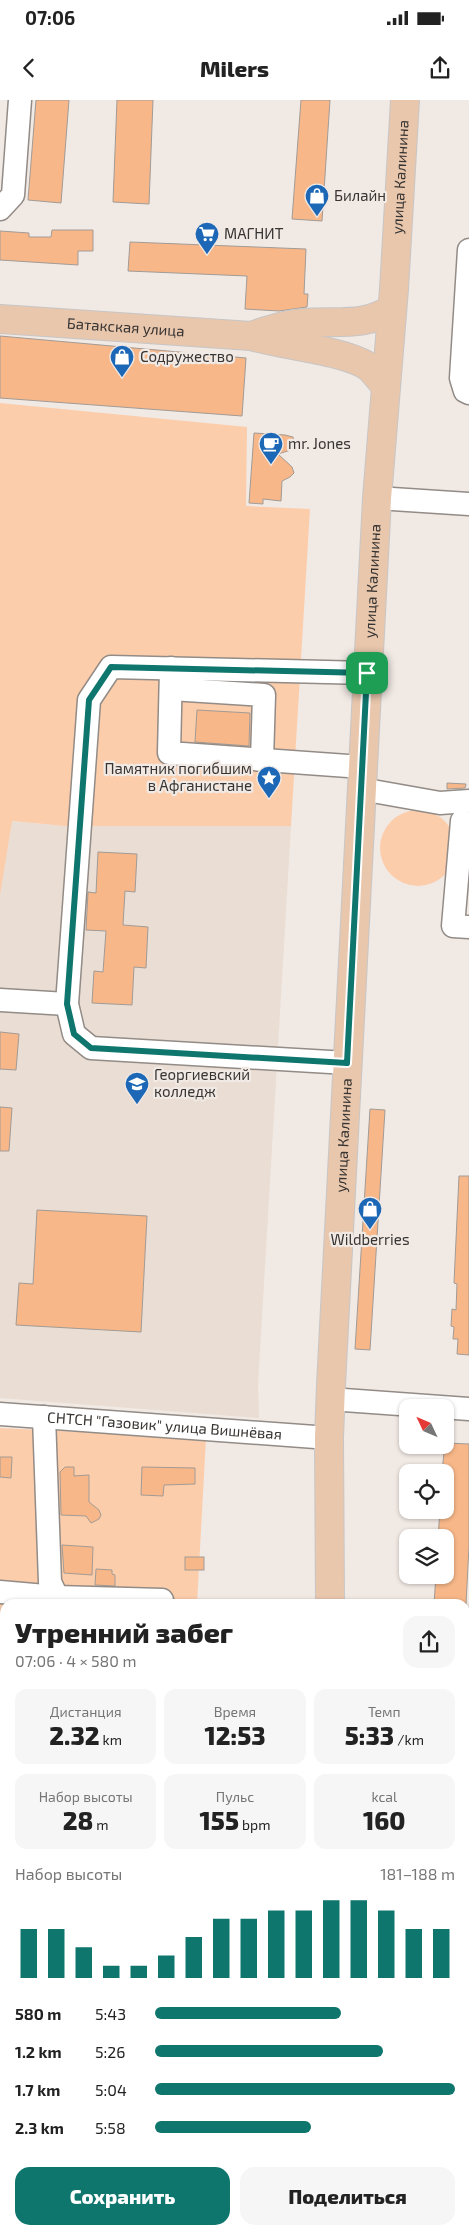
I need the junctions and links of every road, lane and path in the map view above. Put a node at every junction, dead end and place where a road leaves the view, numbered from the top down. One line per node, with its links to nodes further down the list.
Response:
1 (20, 100): 3 (street)
2 (405, 100): 5 (main road, улица Калинина)
3 (0, 209)
4 (469, 250): 9 (street)
5 (392, 308): 7 (main road, Батакская улица); 8 (main road, улица Калинина)
6 (0, 319): 7 (main road, Батакская улица)
7 (251, 336): 8 (main road, Батакская улица)
8 (385, 385): 10 (main road, улица Калинина)
9 (469, 393)
10 (377, 498): 11 (street); 12 (main road, улица Калинина)
11 (469, 504)
12 (367, 673): 13 (street); 15 (main road, улица Калинина)
13 (171, 679): 14 (street); 14 (street); 19 (street)
14 (262, 760): 15 (street)
15 (361, 778): 16 (street); 20 (main road, улица Калинина)
16 (467, 815): 17 (street)
17 (469, 927)
18 (0, 1000): 19 (street)
19 (67, 1004): 20 (street)
20 (347, 1063): 21 (main road, улица Калинина)
21 (330, 1399): 22 (street); 25 (main road, улица Калинина)
22 (469, 1409)
23 (0, 1414): 24 (street, СНТСН "Газовик" улица Вишнёвая)
24 (44, 1417): 25 (street, СНТСН "Газовик" улица Вишнёвая); 28 (street)
25 (329, 1438): 29 (main road, улица Калинина)
26 (0, 1592): 27 (street)
27 (50, 1599)
28 (57, 1599)
29 (330, 1599)

